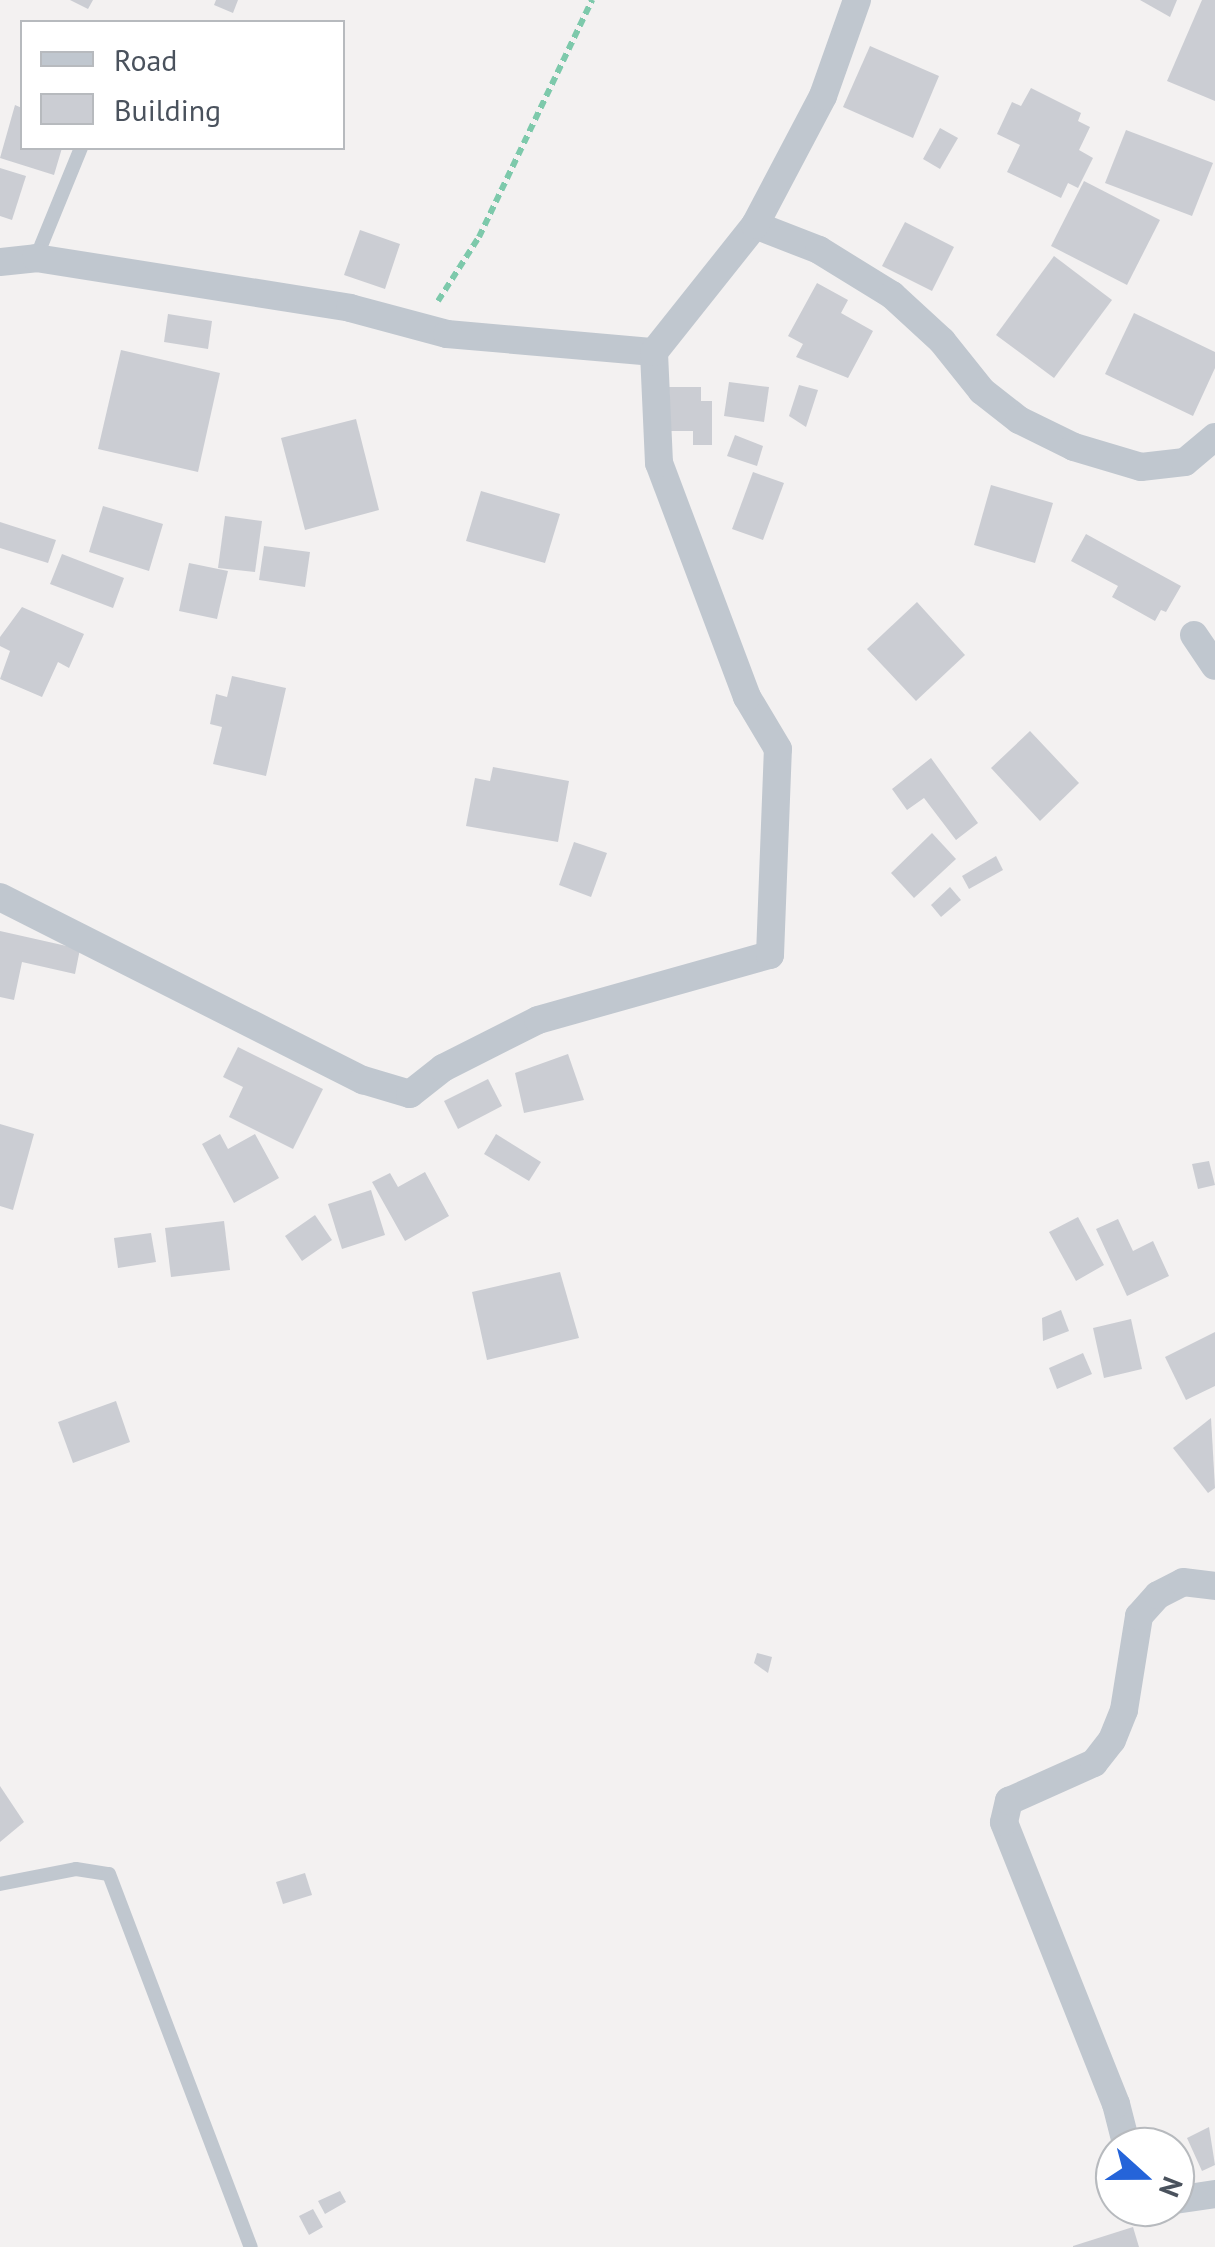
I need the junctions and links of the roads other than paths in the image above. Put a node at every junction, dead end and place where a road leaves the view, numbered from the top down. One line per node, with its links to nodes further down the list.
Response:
1 (857, 0): 3 (street)
2 (80, 150): 4 (lane)
3 (754, 224): 6 (street); 7 (street)
4 (36, 258): 5 (street); 6 (street)
5 (0, 262)
6 (654, 352): 10 (street)
7 (1215, 437)
8 (1194, 635): 9 (street)
9 (1215, 666)
10 (0, 897)
11 (1215, 1586): 13 (street)
12 (0, 1884): 14 (lane)
13 (1121, 2127)
14 (251, 2247)

